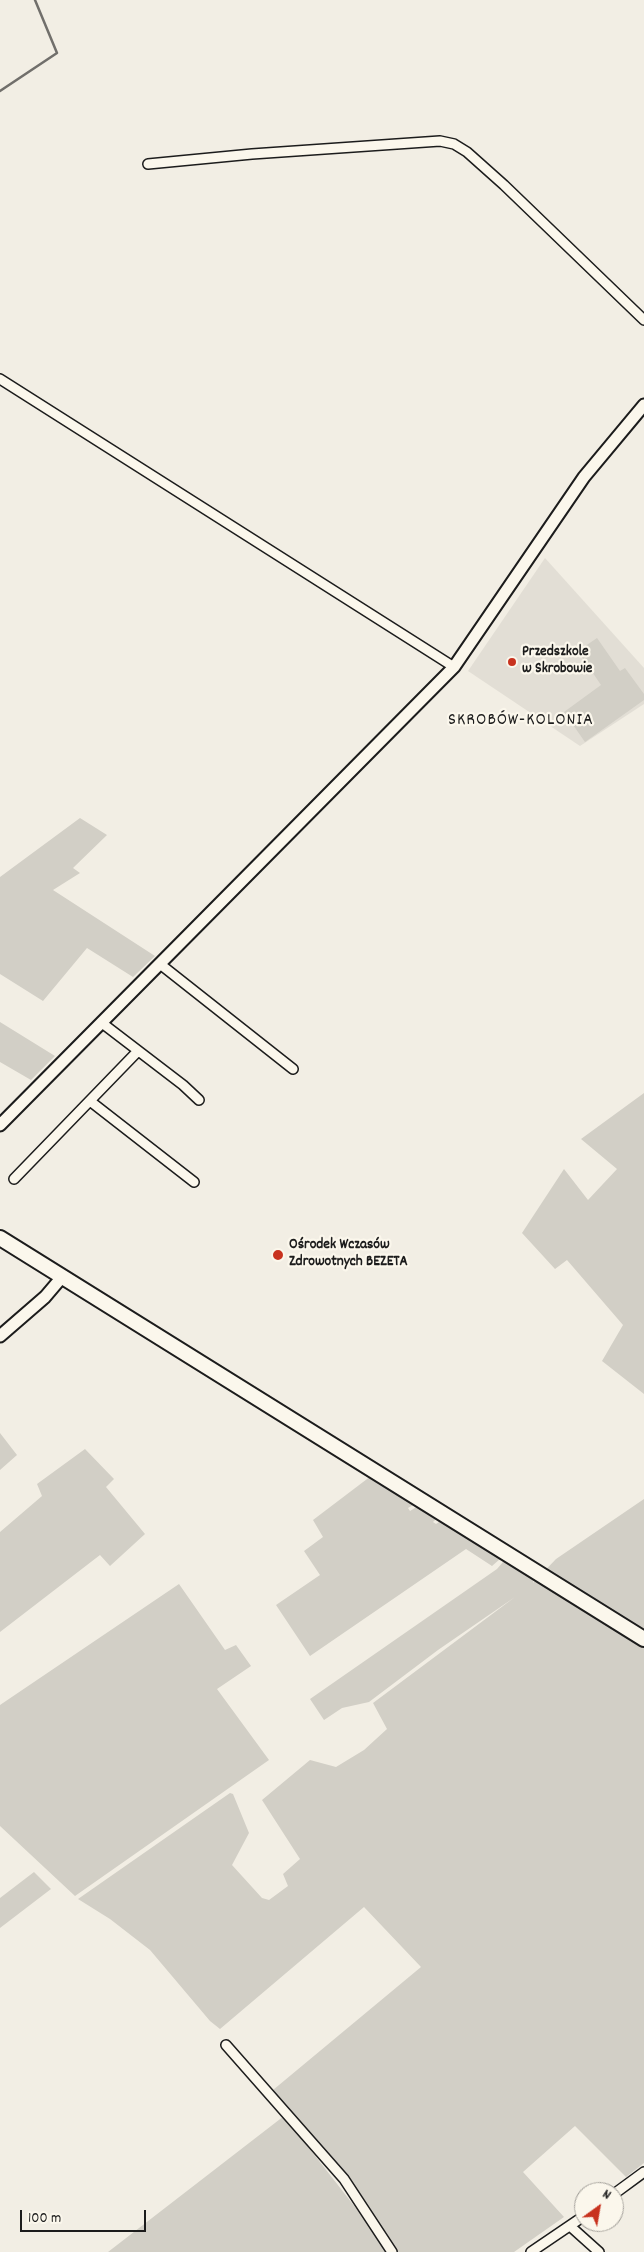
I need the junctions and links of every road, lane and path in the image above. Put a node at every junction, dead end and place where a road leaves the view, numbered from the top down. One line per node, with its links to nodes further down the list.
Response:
1 (148, 164): 2 (street)
2 (644, 320)
3 (0, 379): 5 (street)
4 (644, 406): 5 (street)
5 (454, 667): 6 (street)
6 (160, 964): 7 (street); 9 (street)
7 (102, 1023): 8 (street); 12 (street)
8 (138, 1051): 10 (street); 11 (street)
9 (293, 1069)
10 (90, 1100): 13 (street); 14 (street)
11 (199, 1100)
12 (0, 1125)
13 (14, 1179)
14 (194, 1182)
15 (0, 1238): 16 (main road)
16 (62, 1276): 17 (street); 18 (main road)
17 (0, 1336)
18 (644, 1639)
19 (226, 2045): 24 (street)
20 (644, 2172): 21 (street)
21 (624, 2187)
22 (574, 2223): 23 (street)
23 (570, 2226): 25 (street); 26 (street)
24 (392, 2252)
25 (532, 2252)
26 (599, 2252)

